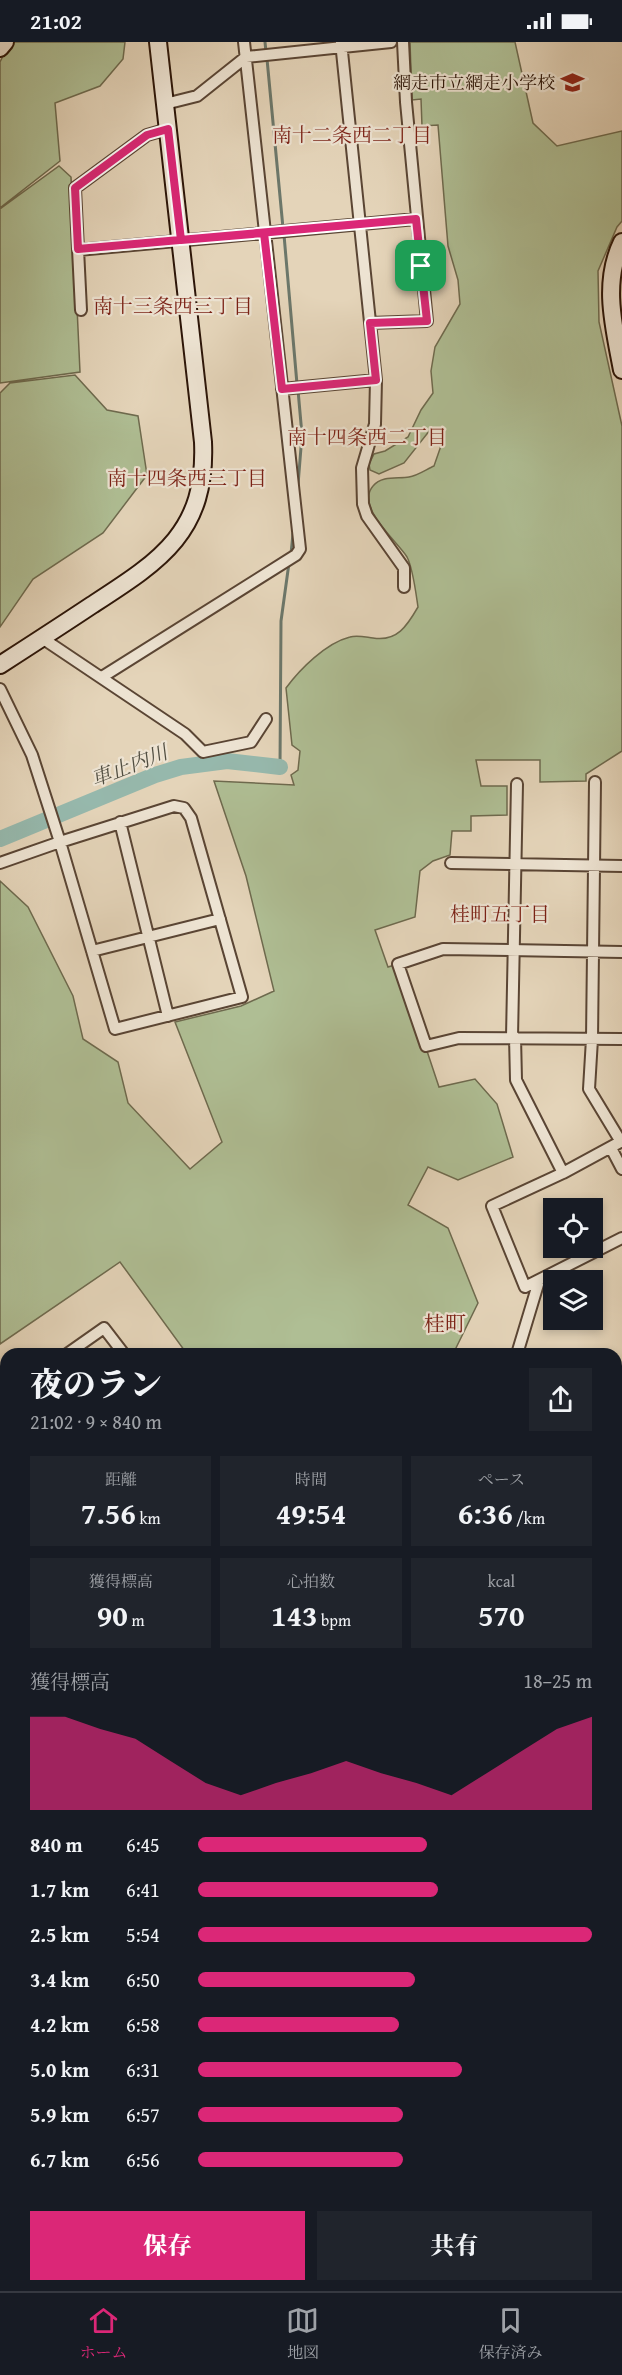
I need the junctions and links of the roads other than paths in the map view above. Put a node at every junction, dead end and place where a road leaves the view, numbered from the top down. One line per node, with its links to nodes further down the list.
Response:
1 (5, 42): 7 (street)
2 (158, 42): 9 (street)
3 (244, 42): 8 (street)
4 (391, 42): 6 (street)
5 (403, 42): 11 (street)
6 (342, 44): 8 (street); 12 (street)
7 (0, 48)
8 (246, 57): 9 (street); 13 (street)
9 (165, 104): 10 (street)
10 (168, 129): 14 (street); 16 (street)
11 (416, 219): 12 (street); 18 (street)
12 (360, 224): 13 (street); 18 (street)
13 (264, 233): 14 (street); 21 (street)
14 (181, 240): 16 (street); 23 (street)
15 (622, 242): 19 (street)
16 (78, 249): 17 (street)
17 (81, 310)
18 (370, 323): 20 (street)
19 (622, 370)
20 (376, 380): 21 (street); 22 (street)
21 (282, 389): 25 (street)
22 (404, 587)
23 (42, 638): 24 (street); 25 (street)
24 (0, 664)
25 (102, 677): 27 (street)
26 (0, 689): 31 (street)
27 (266, 719)
28 (595, 782): 35 (street)
29 (517, 784): 34 (street)
30 (120, 822): 31 (street); 37 (street); 38 (street)
31 (60, 842): 32 (street); 40 (street)
32 (0, 863)
33 (451, 863): 34 (street)
34 (515, 864): 35 (street); 39 (street)
35 (594, 866): 36 (street); 41 (street)
36 (622, 866)
37 (220, 919): 38 (street); 43 (street)
38 (148, 937): 40 (street); 43 (street)
39 (513, 949): 41 (street); 44 (street); 44 (street)
40 (92, 951): 43 (street)
41 (593, 951): 42 (street); 45 (street)
42 (622, 952)
43 (168, 1016)
44 (513, 1037): 45 (street); 49 (street)
45 (592, 1039): 46 (street); 47 (street)
46 (622, 1039)
47 (618, 1144): 48 (street); 49 (street)
48 (622, 1169)
49 (563, 1173): 51 (street)
50 (622, 1238): 51 (street)
51 (539, 1281): 54 (street)
52 (76, 1348): 53 (street)
53 (119, 1348)
54 (519, 1348)

